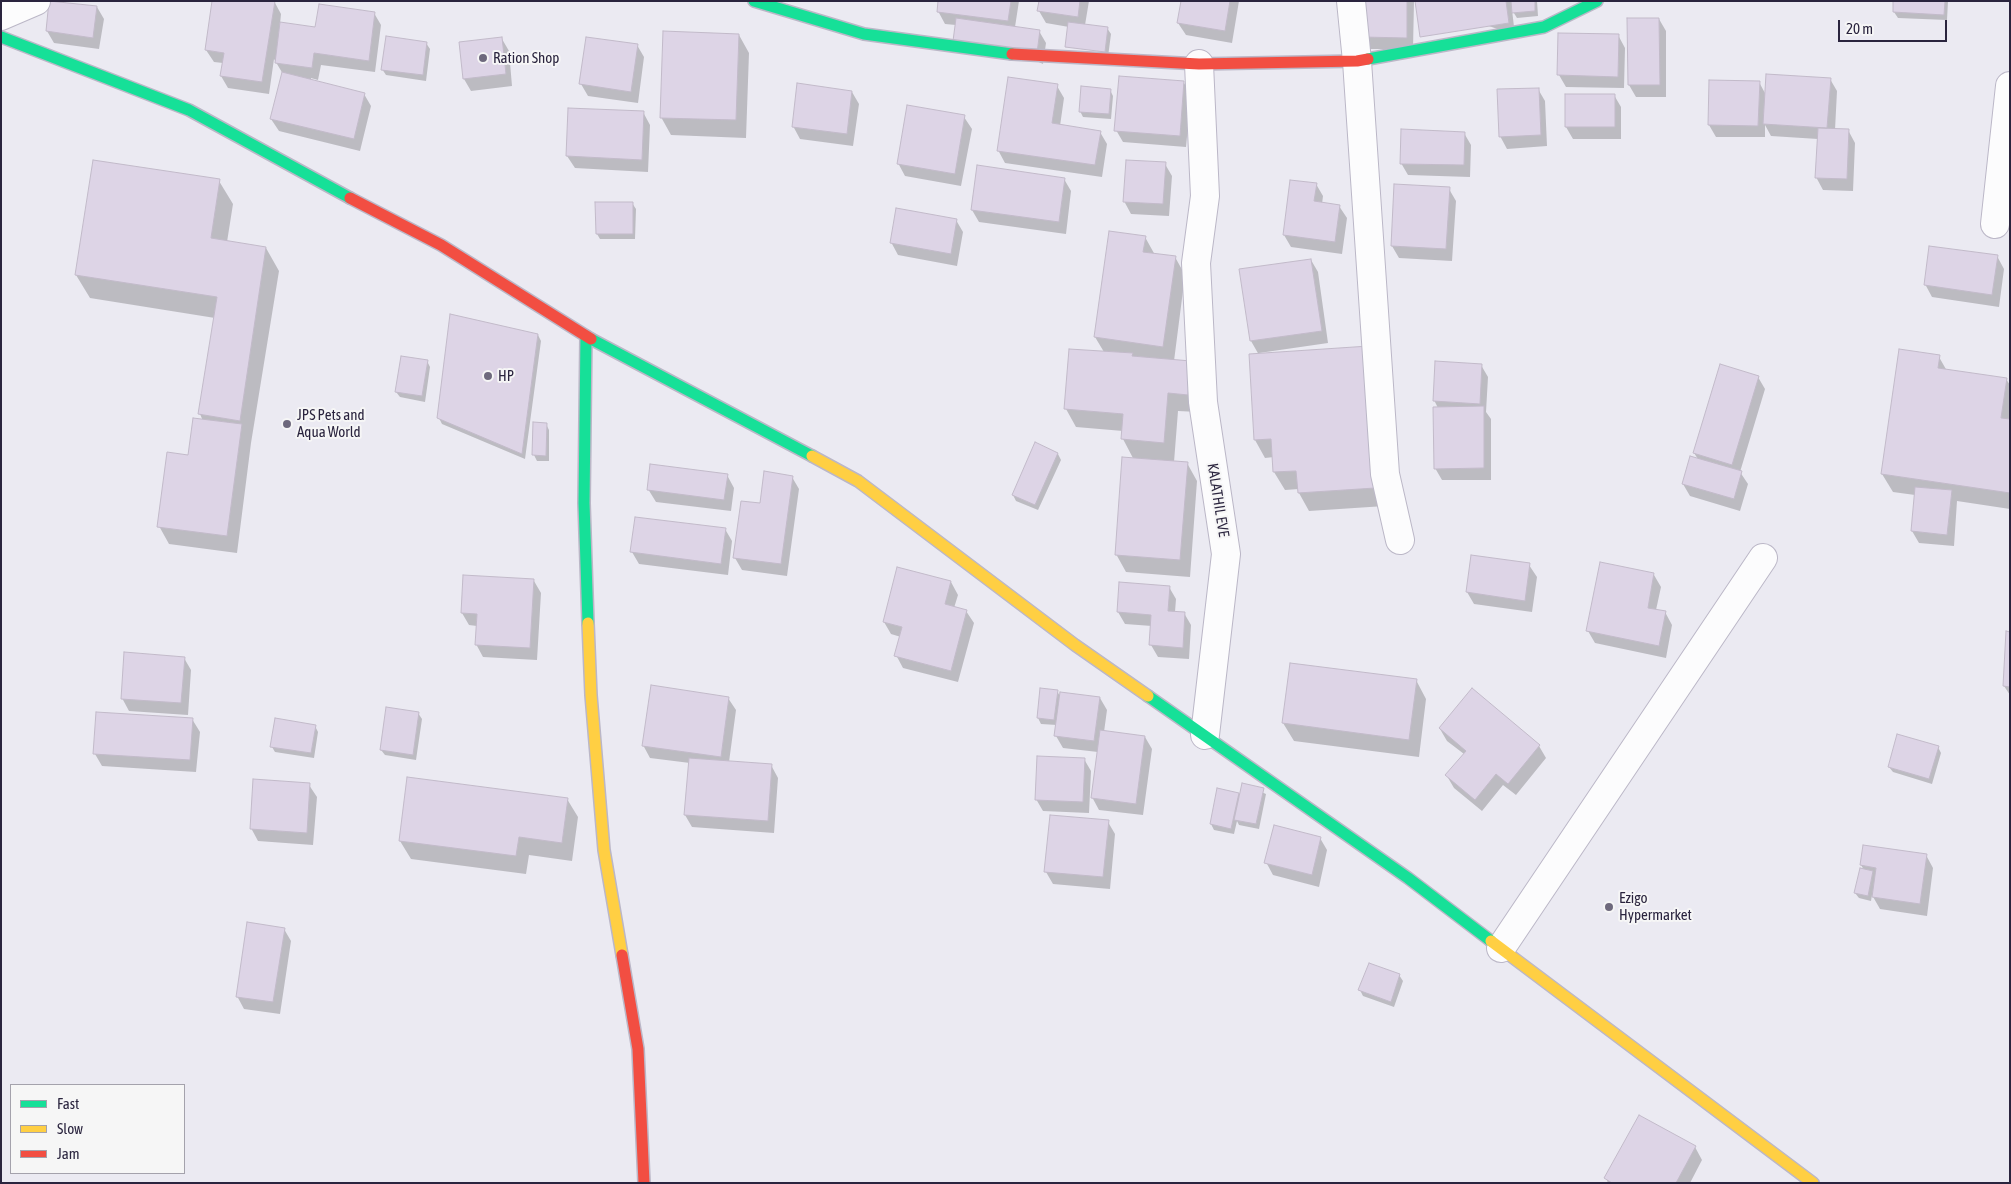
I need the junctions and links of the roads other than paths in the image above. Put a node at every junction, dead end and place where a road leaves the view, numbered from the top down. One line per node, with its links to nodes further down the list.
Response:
1 (36, 1): 5 (street)
2 (754, 1): 8 (main road)
3 (1351, 1): 7 (street)
4 (1597, 1): 7 (main road)
5 (1, 16)
6 (1, 37): 11 (main road)
7 (1357, 61): 8 (main road); 12 (street)
8 (1199, 64): 14 (street, KALATHIL EVE)
9 (2010, 86): 10 (street)
10 (1995, 224)
11 (586, 336): 14 (main road); 16 (main road)
12 (1400, 540)
13 (1763, 558): 15 (street)
14 (1205, 735): 15 (main road)
15 (1501, 948): 17 (main road)
16 (644, 1183)
17 (1813, 1183)

